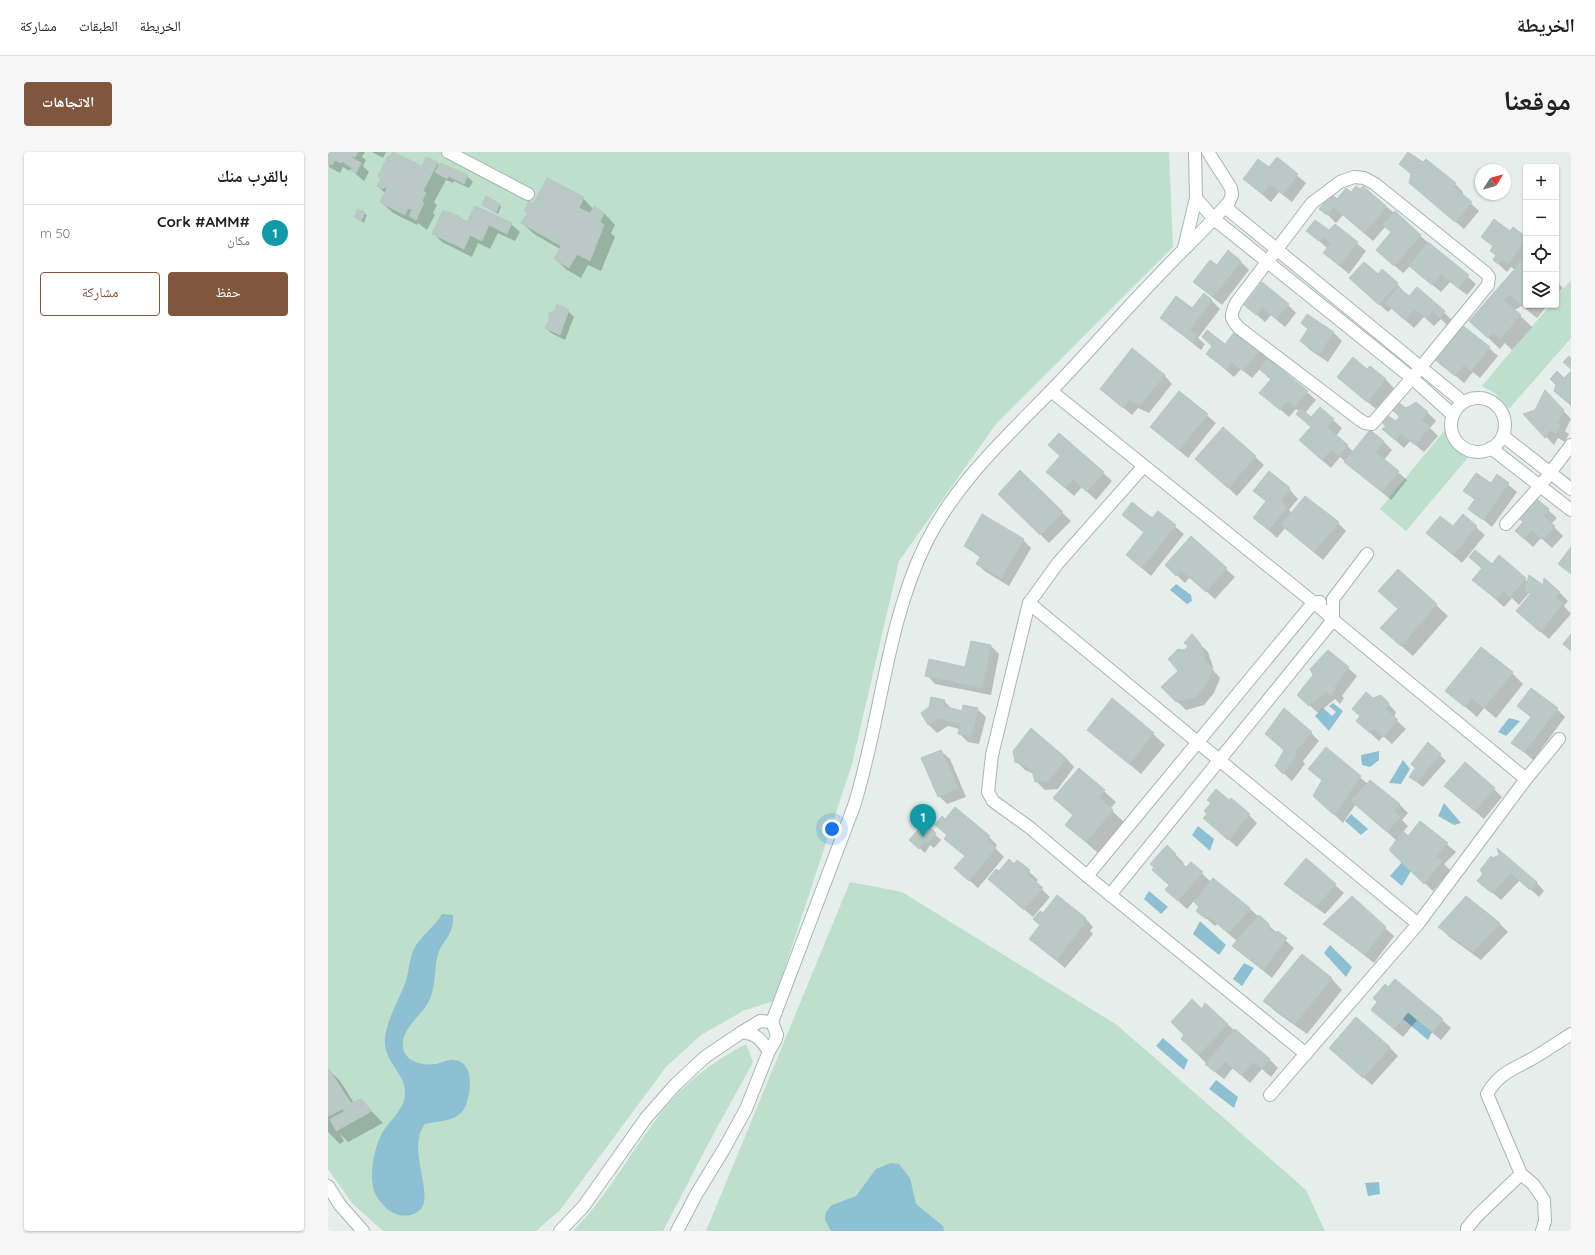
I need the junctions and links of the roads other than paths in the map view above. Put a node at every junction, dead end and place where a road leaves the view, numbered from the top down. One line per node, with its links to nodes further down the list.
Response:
1 (448, 152): 4 (street)
2 (1195, 152): 5 (street)
3 (1208, 152): 6 (street)
4 (528, 194)
5 (1196, 198): 7 (street); 8 (street)
6 (1225, 207): 7 (street); 9 (street)
7 (1214, 219): 8 (street); 10 (street)
8 (1183, 249): 13 (street)
9 (1277, 250): 10 (street); 11 (street); 11 (street)
10 (1268, 263): 12 (street); 12 (street)
11 (1420, 367): 12 (street); 14 (street)
12 (1412, 378): 15 (street)
13 (1051, 391): 19 (street); 37 (street)
14 (1463, 402): 15 (street); 16 (street)
15 (1453, 415): 18 (street)
16 (1503, 436): 18 (street); 20 (street)
17 (1571, 445): 20 (street)
18 (1491, 448): 21 (street)
19 (1143, 467): 27 (street); 28 (street)
20 (1550, 471): 21 (street); 22 (street)
21 (1541, 485): 23 (street); 24 (street)
22 (1571, 489)
23 (1571, 510)
24 (1506, 524)
25 (1367, 554): 26 (street)
26 (1333, 599): 28 (street); 29 (street)
27 (1029, 603): 31 (street); 34 (street)
28 (1313, 603): 29 (street); 31 (street)
29 (1333, 620): 32 (street); 33 (street)
30 (1559, 739): 33 (street)
31 (1198, 742): 32 (street); 34 (street)
32 (1219, 760): 35 (street); 36 (street)
33 (1526, 779): 36 (street)
34 (1087, 876): 35 (street)
35 (1110, 895): 41 (street)
36 (1418, 924): 41 (street)
37 (772, 1022): 38 (street); 40 (street)
38 (742, 1032): 40 (street); 46 (street)
39 (1571, 1034): 43 (street)
40 (769, 1051): 47 (street)
41 (1306, 1054): 42 (street)
42 (1270, 1095)
43 (1521, 1174): 48 (street); 49 (street)
44 (328, 1186): 45 (street)
45 (363, 1231)
46 (560, 1231)
47 (677, 1231)
48 (1468, 1231)
49 (1542, 1231)

